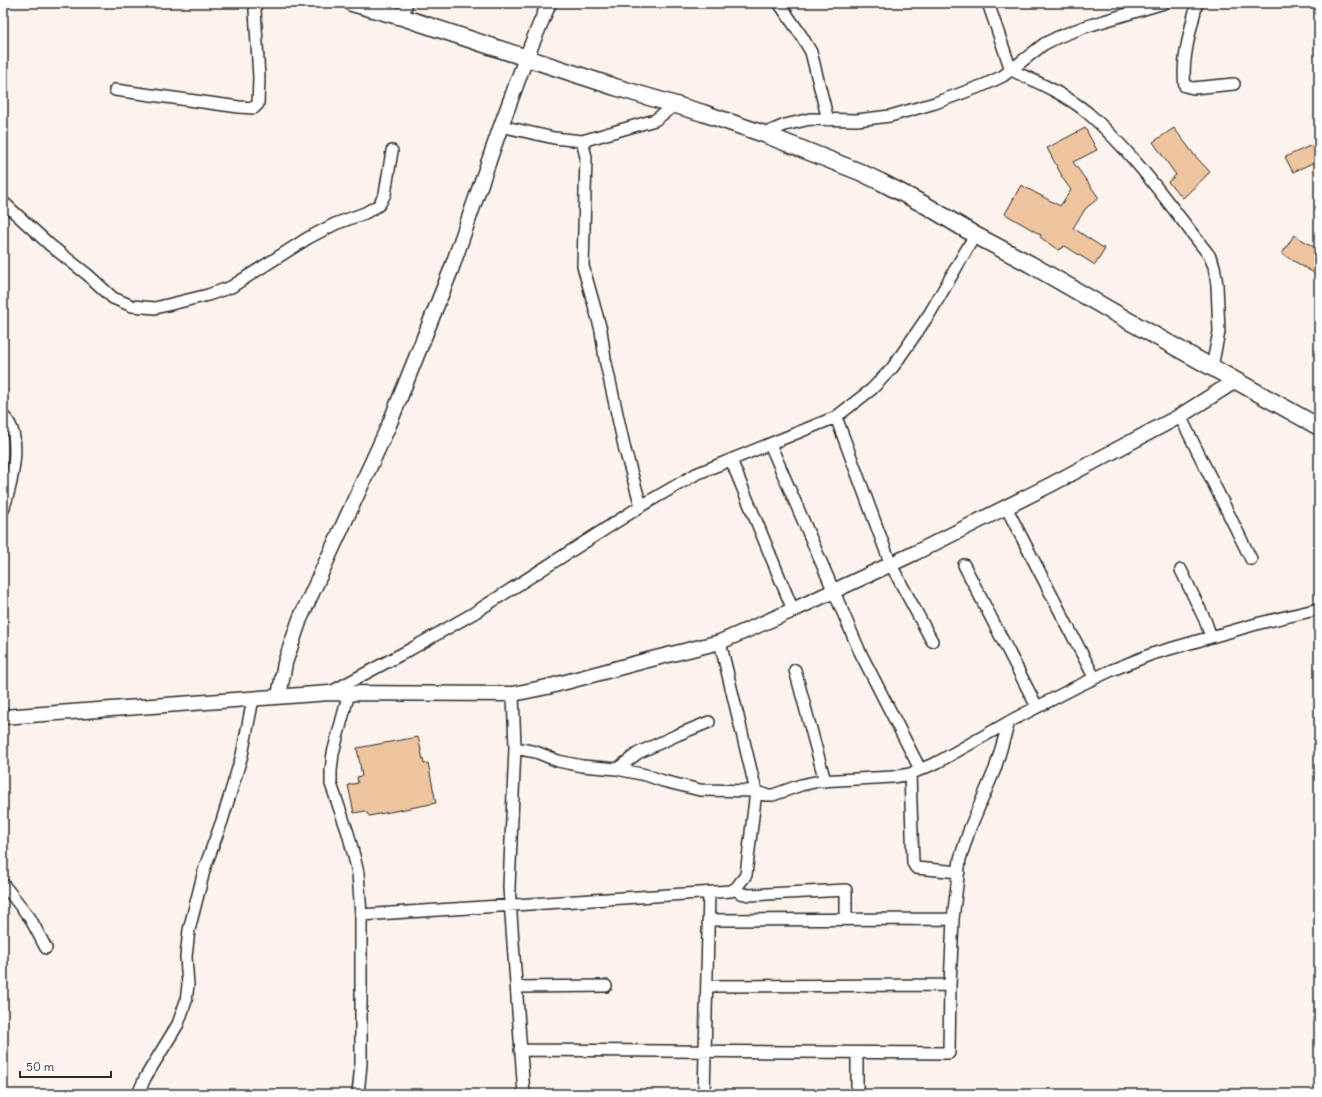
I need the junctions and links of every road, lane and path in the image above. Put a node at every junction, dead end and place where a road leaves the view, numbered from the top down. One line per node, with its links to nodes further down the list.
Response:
1 (256, 3): 13 (street)
2 (352, 3): 8 (main road)
3 (549, 3): 10 (street)
4 (779, 3): 15 (street)
5 (988, 3): 11 (street)
6 (1164, 3): 11 (street)
7 (1197, 3): 12 (street)
8 (373, 6): 9 (main road)
9 (405, 10): 10 (main road)
10 (526, 58): 14 (main road); 16 (street)
11 (1010, 70): 15 (street); 22 (street)
12 (1234, 84)
13 (115, 90)
14 (675, 105): 17 (main road); 18 (street)
15 (828, 120): 17 (street)
16 (501, 126): 18 (street); 49 (street)
17 (764, 134): 21 (main road)
18 (582, 140): 31 (street)
19 (392, 151): 20 (street)
20 (3, 202)
21 (975, 235): 22 (main road); 26 (street)
22 (1212, 368): 23 (main road)
23 (1235, 380): 25 (street); 27 (main road)
24 (3, 416): 30 (street)
25 (1180, 416): 32 (street); 34 (street)
26 (836, 417): 28 (street); 35 (street)
27 (1319, 427)
28 (770, 444): 29 (street); 38 (street)
29 (731, 460): 31 (street); 40 (street)
30 (7, 482): 33 (street)
31 (641, 506): 46 (street)
32 (1006, 507): 35 (street); 45 (street)
33 (3, 510)
34 (1251, 559)
35 (891, 564): 38 (street); 42 (street)
36 (964, 565): 51 (street)
37 (1181, 570): 41 (street)
38 (834, 592): 40 (street); 57 (street)
39 (1319, 609): 41 (street)
40 (793, 610): 43 (street)
41 (1211, 637): 45 (street)
42 (932, 641)
43 (720, 642): 48 (street); 59 (street)
44 (795, 670): 58 (street)
45 (1094, 678): 51 (street)
46 (329, 693): 47 (street); 49 (street)
47 (349, 693): 48 (street); 65 (street)
48 (513, 694): 55 (street)
49 (279, 696): 50 (street)
50 (253, 699): 52 (street); 77 (street)
51 (1038, 707): 54 (street)
52 (3, 717)
53 (709, 722): 56 (street)
54 (1009, 722): 57 (street); 60 (street)
55 (515, 748): 56 (street); 64 (street)
56 (617, 769): 59 (street)
57 (915, 771): 58 (street); 60 (street)
58 (825, 781): 59 (street)
59 (756, 791): 62 (street)
60 (959, 872): 67 (street)
61 (3, 884): 69 (street)
62 (736, 888): 63 (street); 66 (street)
63 (710, 893): 64 (street); 68 (street)
64 (510, 907): 65 (street); 73 (street)
65 (361, 915): 78 (street)
66 (846, 919): 67 (street); 68 (street)
67 (953, 919): 70 (street)
68 (709, 920): 72 (street)
69 (46, 948)
70 (950, 985): 72 (street); 76 (street)
71 (606, 986): 73 (street)
72 (707, 986): 75 (street)
73 (517, 987): 74 (street)
74 (520, 1050): 75 (street); 79 (street)
75 (706, 1052): 76 (street); 80 (street)
76 (857, 1053): 81 (street)
77 (138, 1094)
78 (358, 1094)
79 (524, 1094)
80 (704, 1094)
81 (857, 1094)

